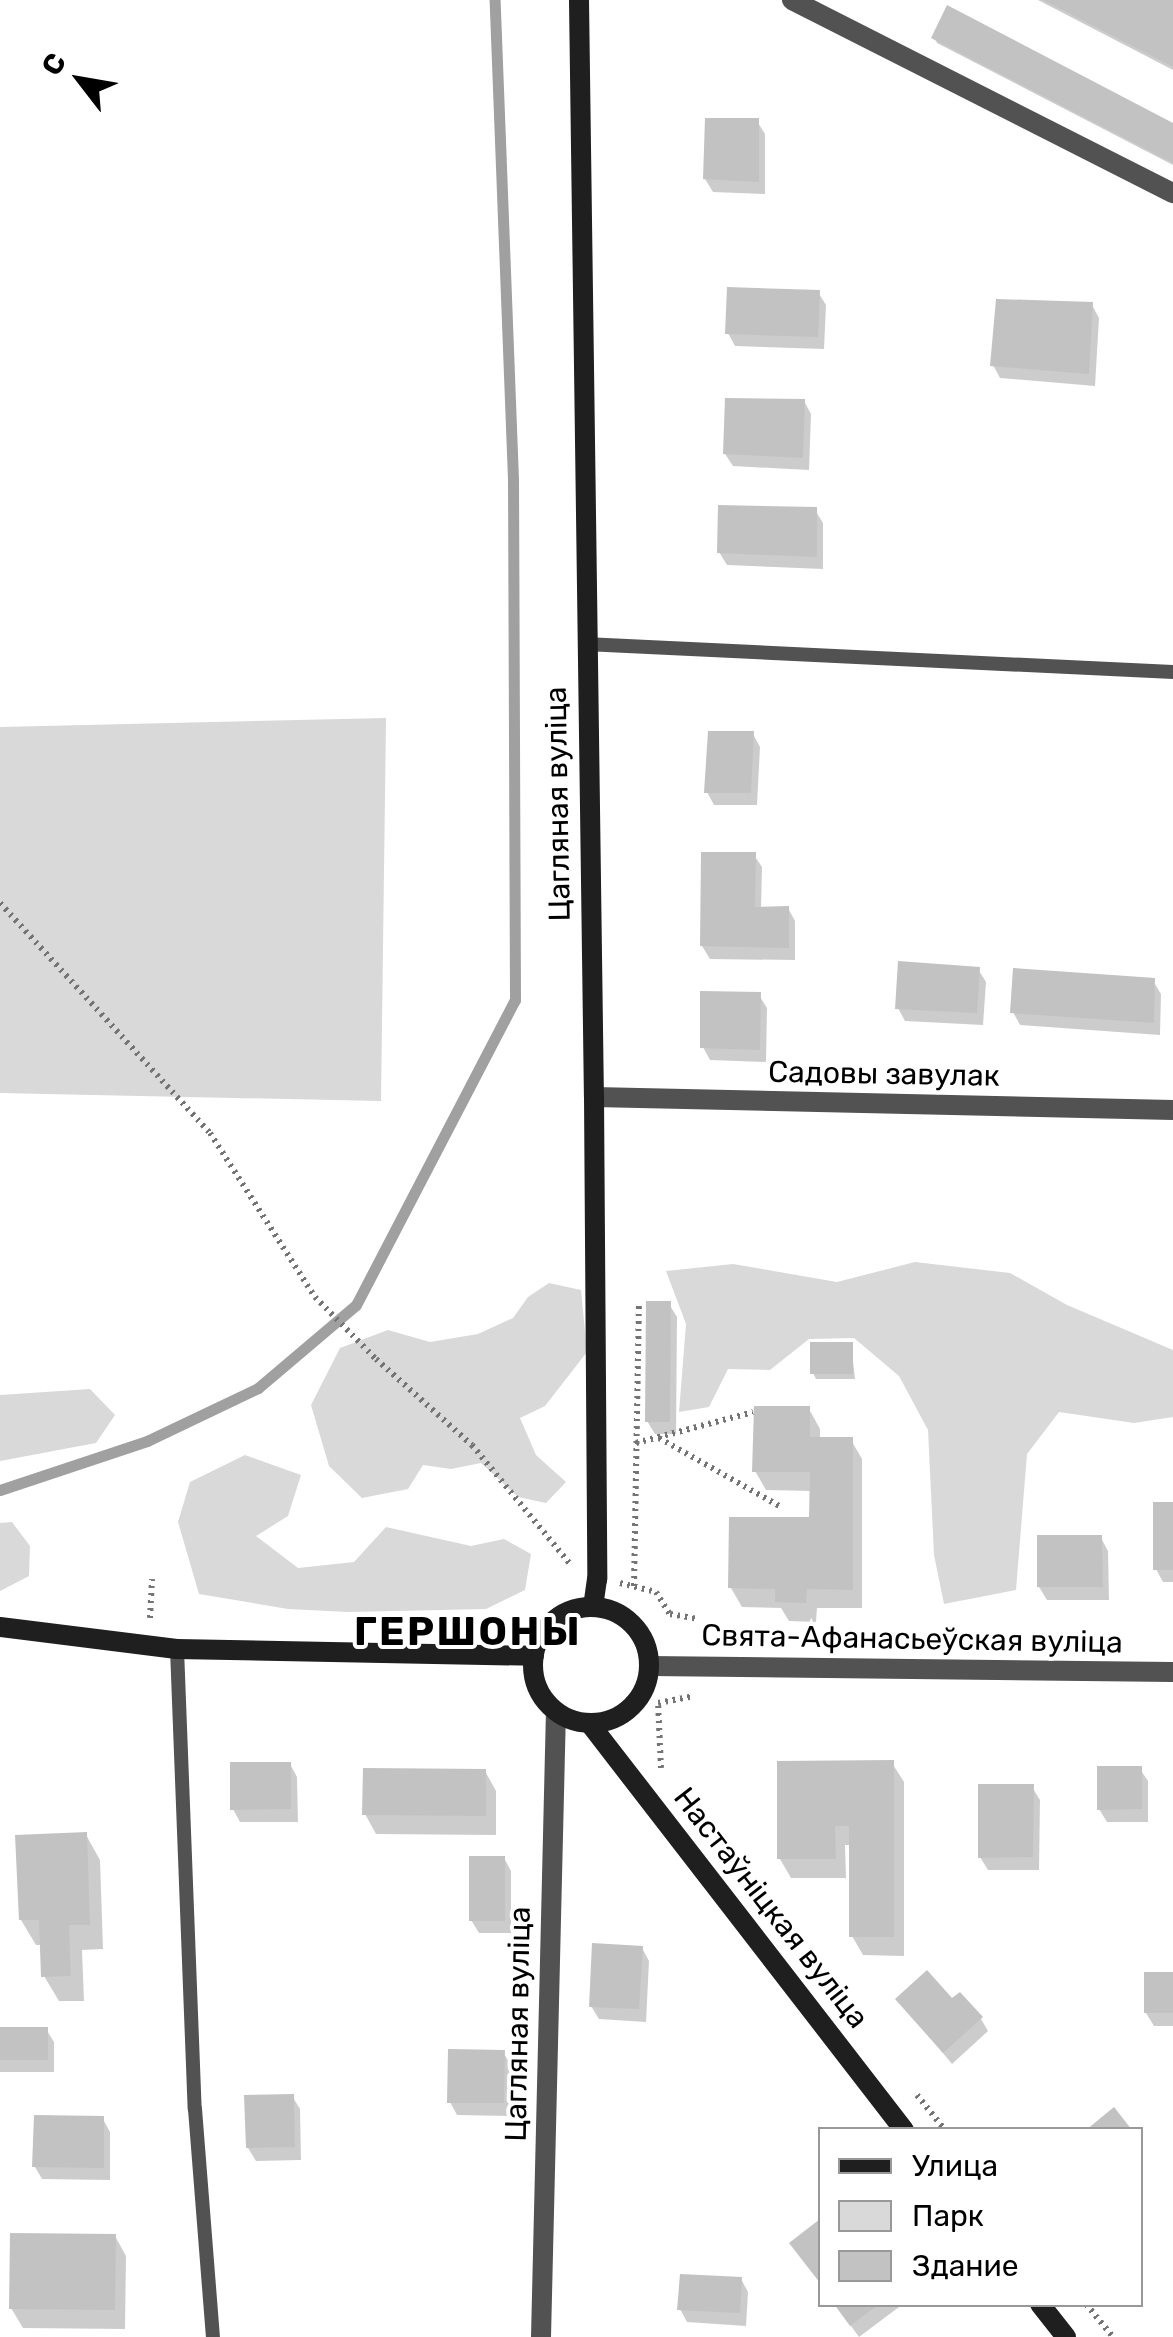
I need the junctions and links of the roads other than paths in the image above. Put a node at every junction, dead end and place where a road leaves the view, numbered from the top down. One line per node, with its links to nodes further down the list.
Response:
1 (578, 0): 4 (street, Цагляная вуліца)
2 (792, 0): 3 (street)
3 (1173, 192)
4 (585, 644): 5 (lane); 6 (street, Цагляная вуліца)
5 (1173, 672)
6 (594, 1098): 7 (street, Садовы завулак); 8 (street, Цагляная вуліца)
7 (1173, 1110)
8 (593, 1607): 11 (street); 12 (street)
9 (0, 1627): 10 (street)
10 (177, 1649): 11 (street); 18 (lane)
11 (534, 1656): 14 (street)
12 (650, 1666): 13 (street, Свята-Афанасьеўская вуліца); 15 (street)
13 (1173, 1672)
14 (556, 1712): 15 (street); 19 (street, Цагляная вуліца)
15 (590, 1724): 16 (street, Настаўніцкая вуліца)
16 (902, 2127)
17 (1042, 2307): 20 (street)
18 (213, 2337)
19 (541, 2337)
20 (1066, 2337)

